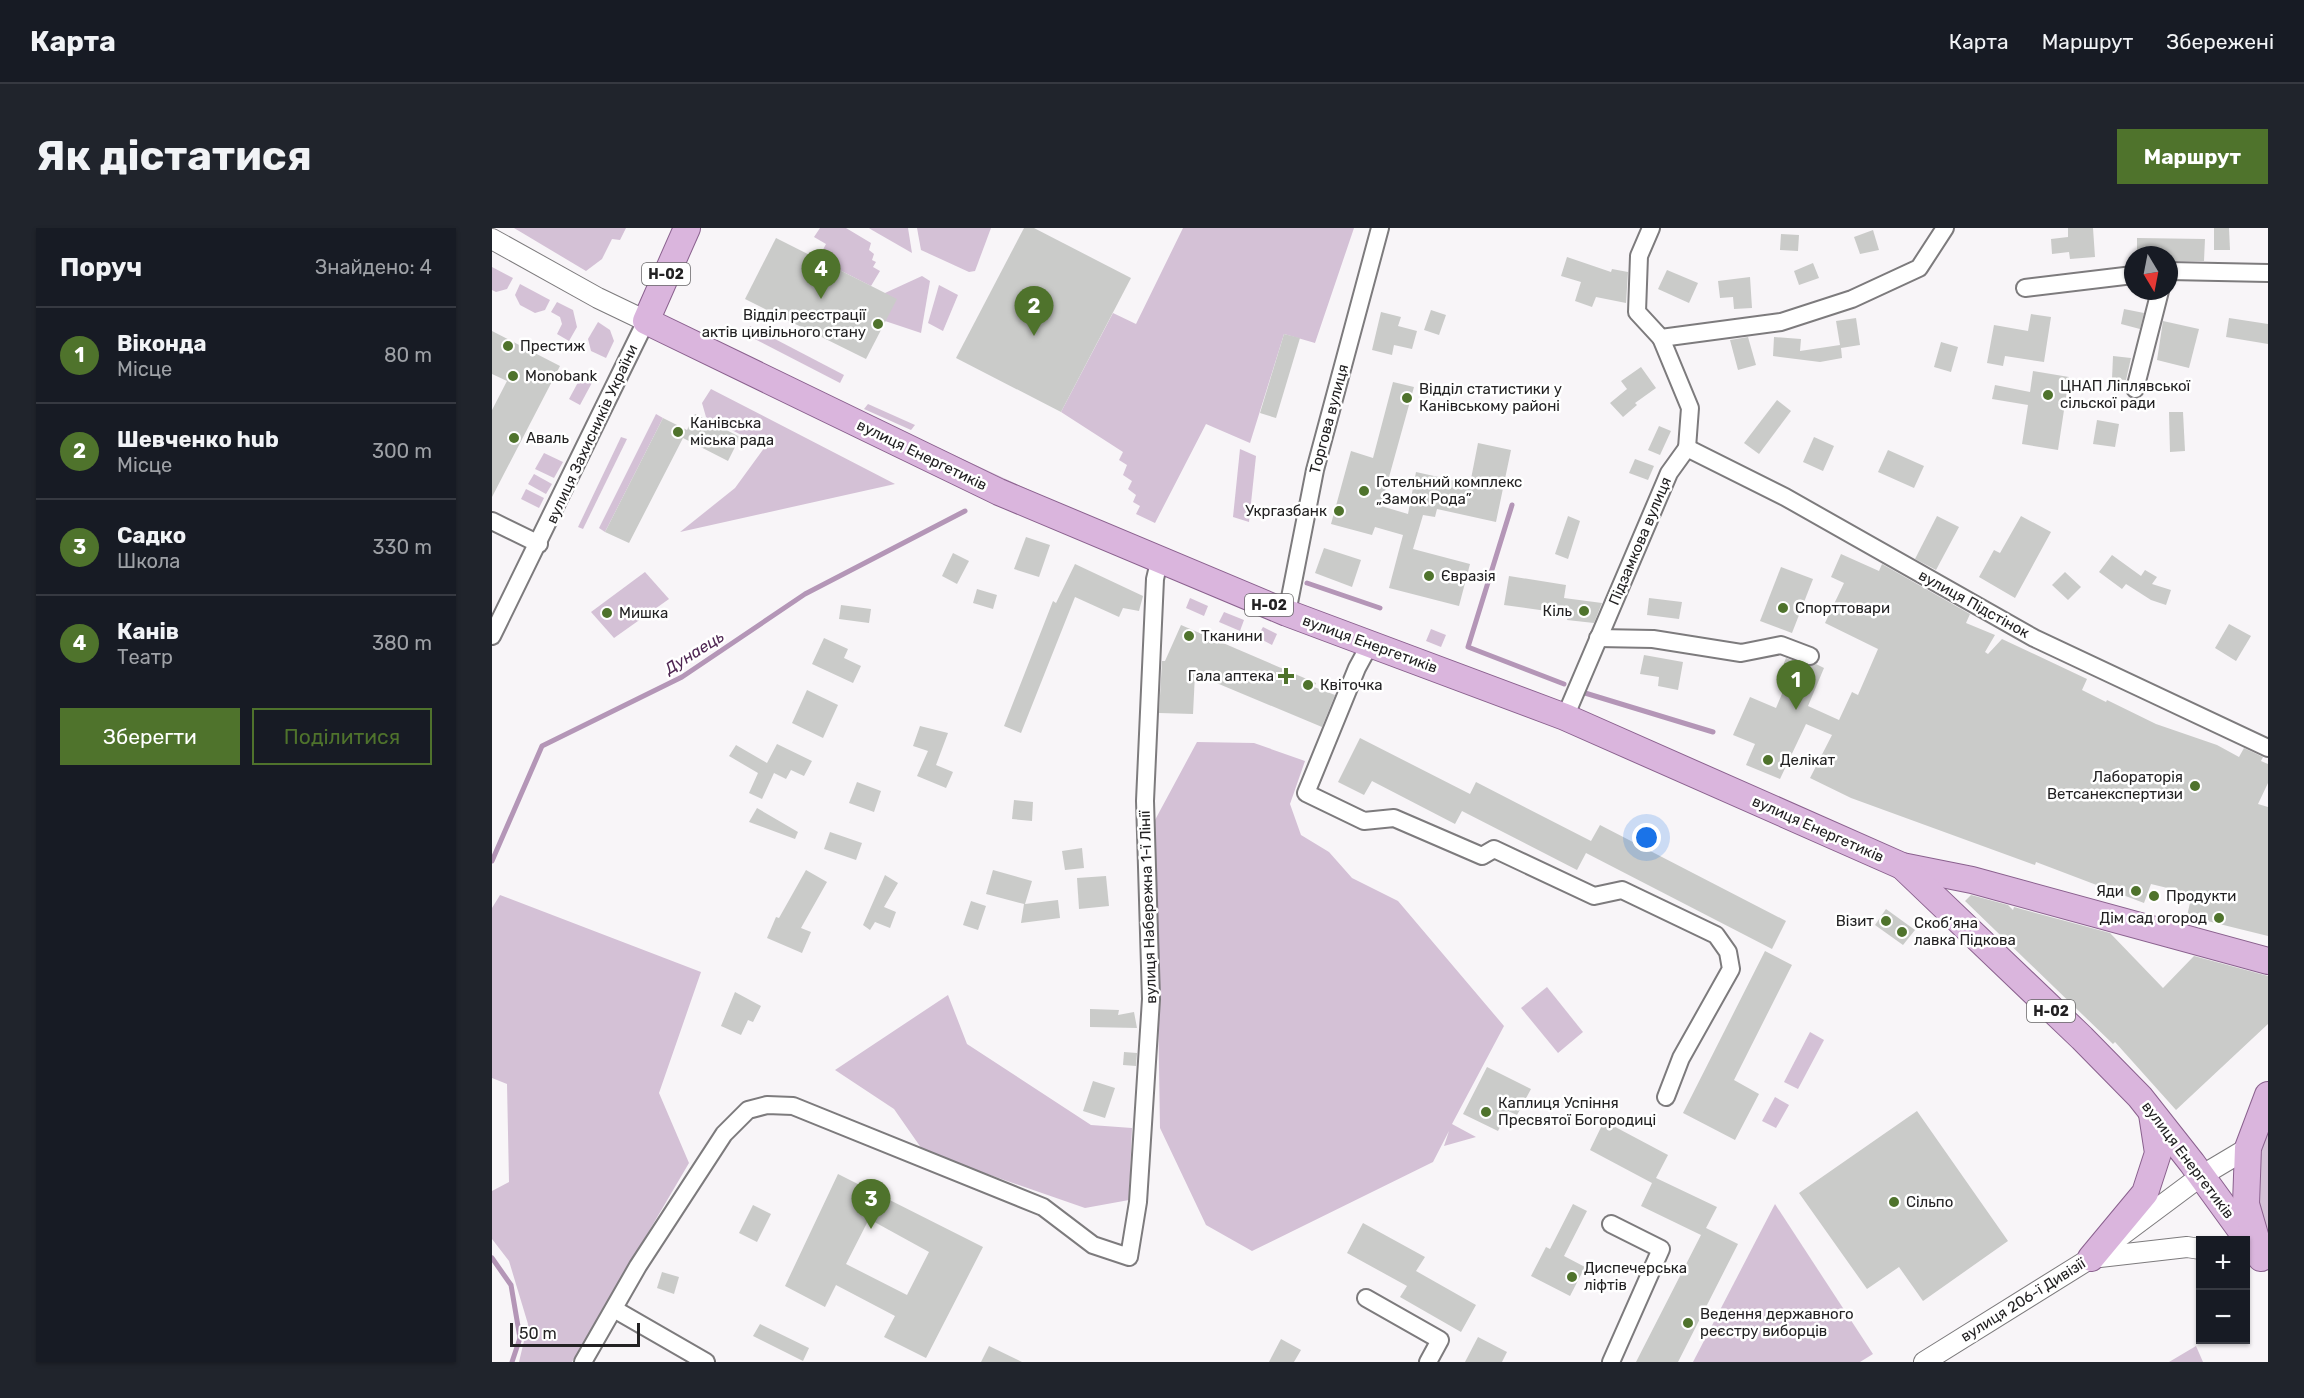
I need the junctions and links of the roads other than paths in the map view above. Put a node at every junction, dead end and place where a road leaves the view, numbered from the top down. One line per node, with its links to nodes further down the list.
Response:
1 (687, 228): 11 (main road, вулиця Захисників України / Н-02)
2 (1380, 228): 18 (street, Торгова вулиця)
3 (1651, 228): 12 (street)
4 (1945, 228): 12 (street)
5 (492, 239): 11 (street)
6 (2178, 271): 7 (street)
7 (2268, 273)
8 (2124, 276): 9 (street)
9 (2025, 288)
10 (2158, 300): 13 (street)
11 (646, 321): 16 (street, вулиця Захисників України); 17 (main road, вулиця Енергетиків / Н-02)
12 (1661, 338): 14 (street)
13 (2135, 389)
14 (1687, 448): 20 (street, Підзамкова вулиця); 24 (street, вулиця Підстінок)
15 (492, 521): 16 (street)
16 (539, 544): 19 (street, вулиця Захисників України)
17 (1160, 558): 18 (main road, вулиця Енергетиків / Н-02); 37 (street, вулиця Набережна 1-ї Лінії)
18 (1287, 613): 21 (main road, вулиця Енергетиків / Н-02)
19 (492, 636)
20 (1598, 638): 22 (street); 23 (street, Підзамкова вулиця)
21 (1370, 644): 23 (main road, вулиця Енергетиків / Н-02); 28 (street)
22 (1810, 656)
23 (1565, 717): 25 (main road, вулиця Енергетиків / Н-02)
24 (2268, 748)
25 (1902, 866): 26 (main road, вулиця Енергетиків / Н-02); 29 (main road, вулиця Енергетиків / Н-02)
26 (2268, 961)
27 (2268, 1095): 30 (main road, Н-02)
28 (1666, 1097)
29 (2152, 1114): 31 (main road, вулиця Енергетиків / Н-02); 34 (main road)
30 (2248, 1148): 31 (street, вулиця 206-ї Дивізії); 35 (main road, Н-02)
31 (2201, 1176): 34 (street, вулиця 206-ї Дивізії); 35 (main road, вулиця Енергетиків / Н-02)
32 (1611, 1224): 41 (street)
33 (2196, 1248): 34 (street, вулиця 206-ї Дивізії)
34 (2091, 1258): 42 (street, вулиця 206-ї Дивізії)
35 (2258, 1261)
36 (1366, 1298): 40 (street)
37 (614, 1309): 38 (street); 39 (street)
38 (583, 1362)
39 (706, 1362)
40 (1428, 1362)
41 (1611, 1362)
42 (1924, 1362)

